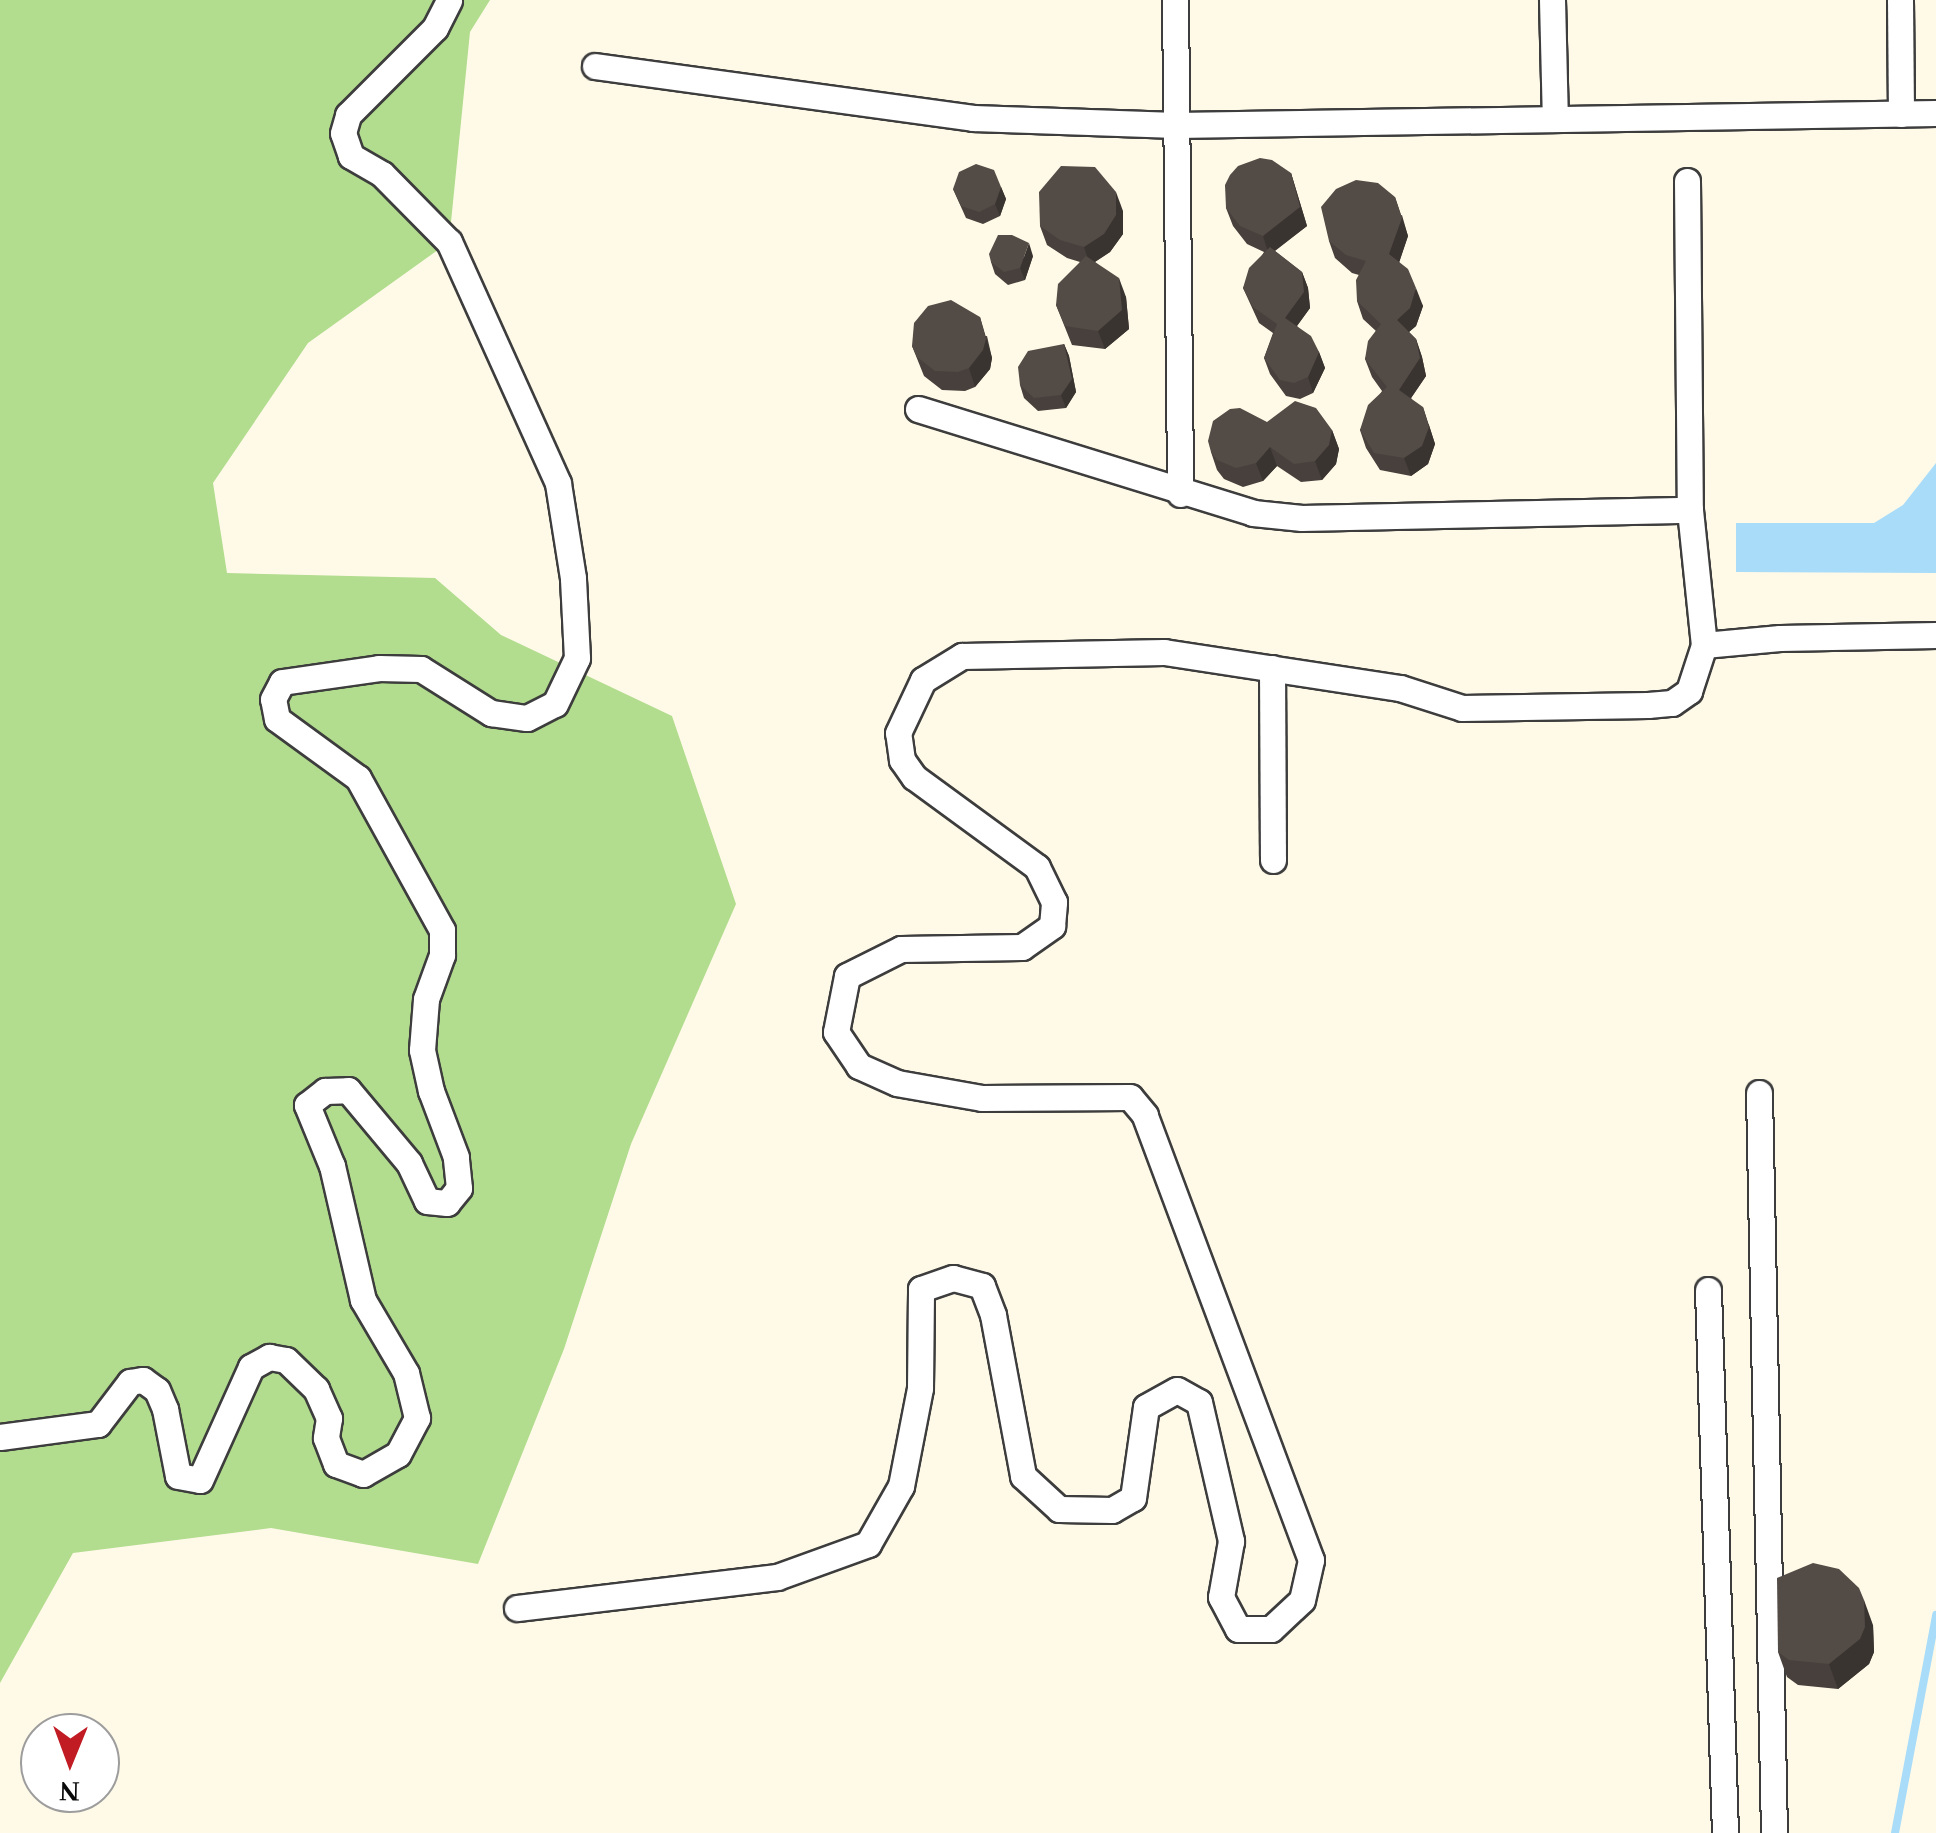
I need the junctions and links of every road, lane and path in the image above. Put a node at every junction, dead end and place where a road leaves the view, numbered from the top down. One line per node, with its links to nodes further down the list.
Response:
1 (448, 0): 20 (street)
2 (1176, 0): 9 (street)
3 (1552, 0): 8 (street)
4 (1900, 0): 6 (street)
5 (595, 66): 9 (street)
6 (1902, 114): 7 (street); 8 (street)
7 (1936, 114)
8 (1555, 120): 9 (street)
9 (1176, 125): 12 (street)
10 (1687, 181): 13 (street)
11 (918, 409): 12 (street)
12 (1180, 494): 13 (street)
13 (1690, 510): 15 (street)
14 (1936, 635): 15 (street)
15 (1704, 645): 16 (street)
16 (1272, 668): 17 (street); 21 (street)
17 (1272, 860)
18 (1759, 1092): 23 (street)
19 (1708, 1290): 22 (street)
20 (0, 1437)
21 (517, 1608)
22 (1724, 1833)
23 (1774, 1833)

